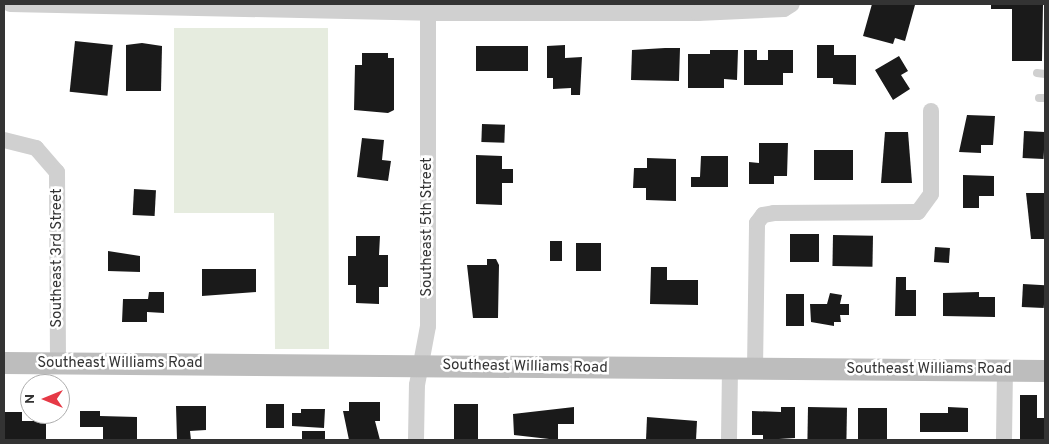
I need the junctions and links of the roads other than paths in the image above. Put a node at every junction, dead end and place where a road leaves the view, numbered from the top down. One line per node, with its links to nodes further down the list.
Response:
1 (10, 4): 3 (street)
2 (792, 4): 4 (street)
3 (231, 6): 5 (street)
4 (699, 8): 5 (street)
5 (428, 14): 12 (street, Southeast 5th Street)
6 (1037, 73): 7 (lane)
7 (1045, 74)
8 (931, 111): 14 (street)
9 (4, 140): 11 (street, Southeast 3rd Street)
10 (4, 363): 11 (street, Southeast Williams Road)
11 (58, 364): 12 (street, Southeast Williams Road)
12 (420, 366): 13 (street, Southeast Williams Road); 17 (street, Southeast 5th Street)
13 (730, 369): 14 (street, Southeast Williams Road); 18 (street)
14 (755, 369): 15 (street, Southeast Williams Road)
15 (1005, 370): 16 (street, Southeast Williams Road); 19 (street)
16 (1045, 371)
17 (416, 440)
18 (729, 440)
19 (1004, 440)

